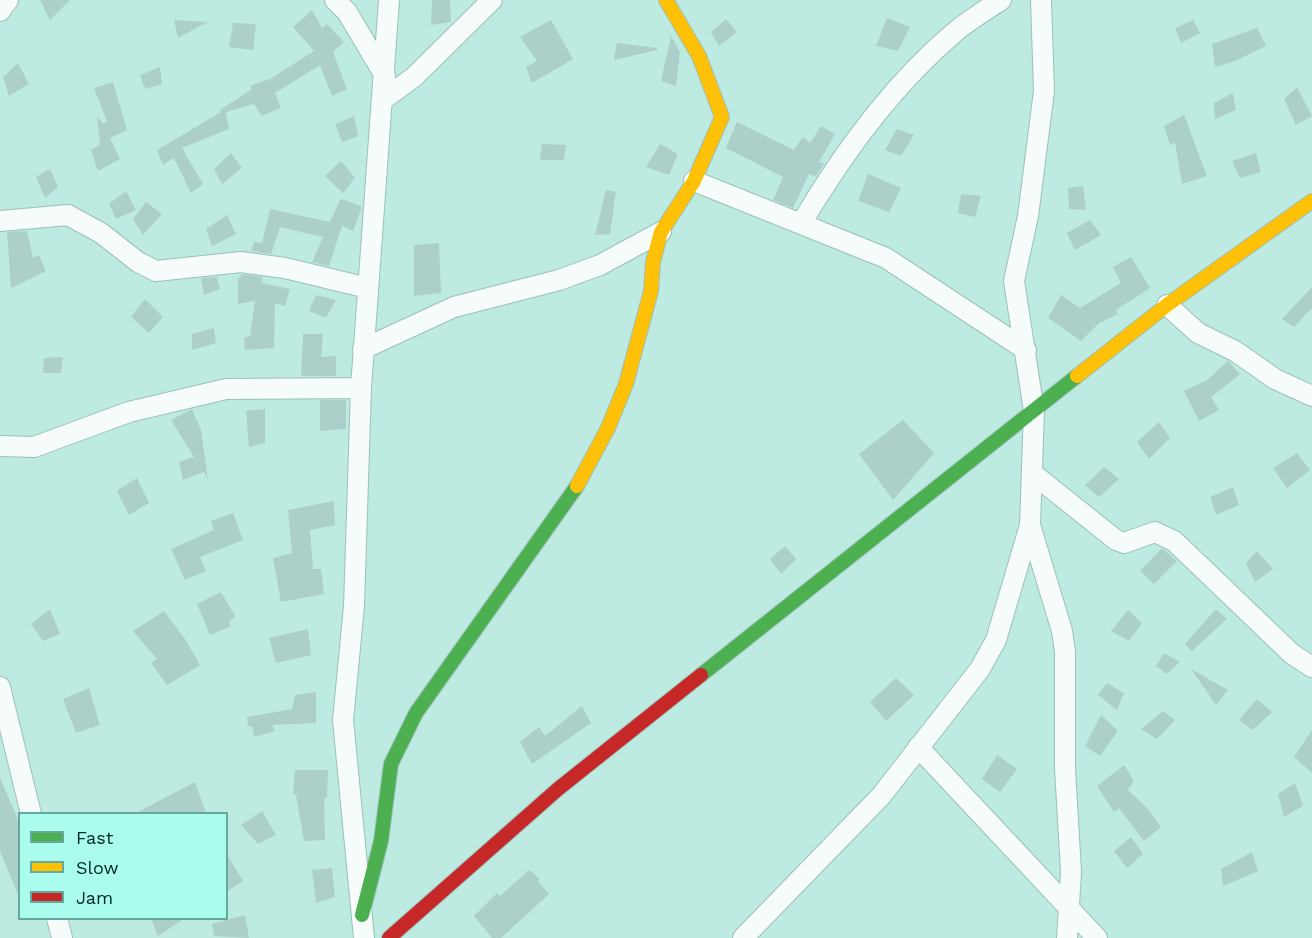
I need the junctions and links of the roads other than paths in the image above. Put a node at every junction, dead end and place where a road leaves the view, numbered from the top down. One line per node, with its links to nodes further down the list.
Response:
1 (8, 0): 8 (street)
2 (335, 0): 9 (street)
3 (389, 0): 9 (street)
4 (492, 0): 10 (street)
5 (666, 0): 11 (street)
6 (1001, 0): 14 (street)
7 (1041, 0): 19 (street)
8 (0, 11)
9 (385, 76): 10 (street)
10 (384, 99): 16 (street)
11 (694, 181): 14 (street); 15 (street)
12 (1312, 201): 17 (street)
13 (0, 221): 16 (street)
14 (802, 222): 19 (street)
15 (661, 232): 18 (street); 31 (street)
16 (368, 288): 18 (street)
17 (1167, 305): 21 (street); 22 (street)
18 (363, 349): 20 (street)
19 (1026, 350): 22 (street)
20 (361, 388): 23 (street); 31 (street)
21 (1312, 396)
22 (1034, 411): 24 (street); 35 (street)
23 (0, 446)
24 (1032, 473): 25 (street); 26 (street)
25 (1030, 525): 28 (street); 30 (street)
26 (1312, 666)
27 (0, 687): 29 (street)
28 (918, 747): 30 (street); 36 (street)
29 (31, 812)
30 (1069, 909): 37 (street); 38 (street)
31 (362, 915): 34 (street)
32 (58, 920): 33 (street)
33 (62, 938)
34 (364, 938)
35 (389, 938)
36 (743, 938)
37 (1067, 938)
38 (1096, 938)

